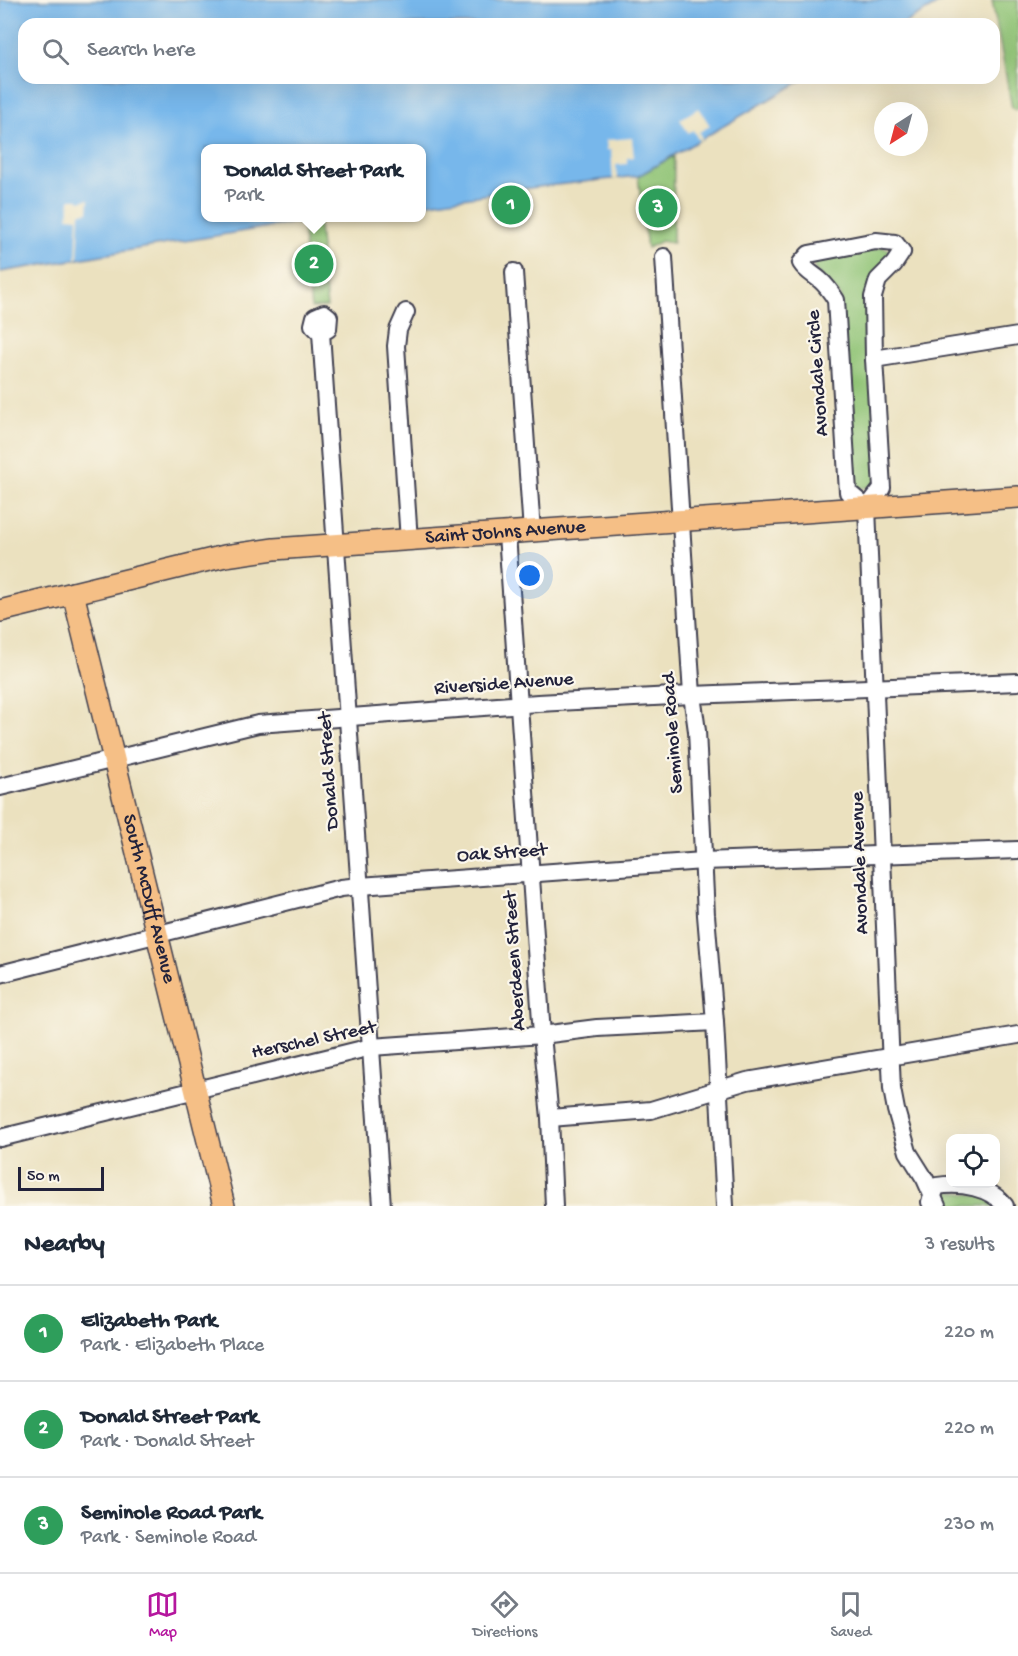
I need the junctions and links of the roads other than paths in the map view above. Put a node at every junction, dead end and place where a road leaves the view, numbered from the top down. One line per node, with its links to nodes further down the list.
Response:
1 (664, 257): 9 (street, Seminole Road)
2 (514, 272): 10 (street)
3 (406, 312): 12 (street)
4 (321, 333): 13 (street, Donald Street)
5 (1018, 336): 6 (street)
6 (874, 359): 8 (street, Avondale Circle); 8 (street, Avondale Circle)
7 (1018, 497): 8 (main road, Saint Johns Avenue)
8 (867, 508): 9 (main road, Saint Johns Avenue); 17 (street, Avondale Avenue)
9 (681, 522): 10 (main road, Saint Johns Avenue); 18 (street, Seminole Road)
10 (532, 532): 11 (main road, Saint Johns Avenue)
11 (507, 534): 12 (main road, Saint Johns Avenue); 19 (street, Aberdeen Street)
12 (409, 541): 13 (main road, Saint Johns Avenue)
13 (335, 546): 14 (main road, Saint Johns Avenue); 20 (street, Donald Street)
14 (73, 593): 15 (main road, Saint Johns Avenue); 21 (main road, South McDuff Avenue)
15 (0, 611)
16 (1018, 682): 17 (street, Riverside Avenue)
17 (875, 688): 18 (street, Riverside Avenue); 24 (street, Avondale Avenue)
18 (692, 695): 19 (street, Riverside Avenue); 25 (street, Seminole Road)
19 (519, 704): 20 (street, Riverside Avenue); 26 (street, Aberdeen Street)
20 (346, 717): 21 (street, Riverside Avenue); 27 (street, Donald Street)
21 (113, 759): 22 (street, Riverside Avenue); 28 (main road, South McDuff Avenue)
22 (0, 787)
23 (1018, 850): 24 (street, Oak Street)
24 (881, 854): 25 (street, Oak Street); 34 (street, Avondale Avenue)
25 (703, 861): 26 (street, Oak Street); 30 (street, Seminole Road)
26 (530, 872): 27 (street, Oak Street); 31 (street, Aberdeen Street)
27 (360, 886): 28 (street, Oak Street); 33 (street, Donald Street)
28 (157, 934): 29 (street, Oak Street); 36 (main road, South McDuff Avenue)
29 (0, 974)
30 (716, 1022): 31 (street, Herschel Street); 35 (street, Seminole Road)
31 (542, 1035): 33 (street, Herschel Street); 37 (street, Aberdeen Street)
32 (1018, 1035): 34 (street)
33 (371, 1047): 36 (street, Herschel Street); 41 (street, Donald Street)
34 (890, 1058): 35 (street); 39 (street, Avondale Avenue)
35 (720, 1089): 37 (street); 43 (street, Seminole Road)
36 (195, 1090): 38 (street, Herschel Street); 40 (main road, South McDuff Avenue)
37 (550, 1118): 42 (street, Aberdeen Street)
38 (0, 1138)
39 (933, 1202): 44 (street)
40 (224, 1206)
41 (382, 1206)
42 (554, 1206)
43 (725, 1206)
44 (1005, 1206)

